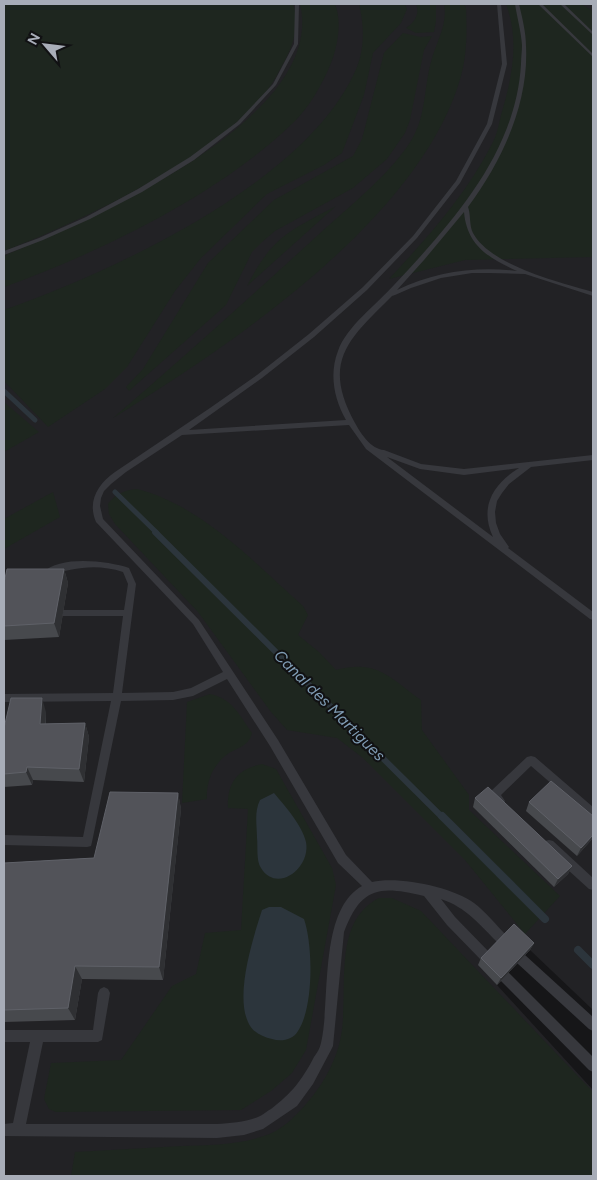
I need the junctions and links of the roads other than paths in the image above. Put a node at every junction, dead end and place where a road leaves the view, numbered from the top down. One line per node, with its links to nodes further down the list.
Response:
1 (298, 4): 9 (lane)
2 (498, 4): 14 (lane)
3 (516, 4): 8 (lane)
4 (540, 4): 7 (lane)
5 (562, 4): 6 (lane)
6 (593, 34)
7 (593, 56)
8 (466, 208): 10 (lane); 12 (lane)
9 (4, 253)
10 (543, 277): 11 (lane); 12 (lane)
11 (593, 294)
12 (386, 298): 13 (lane)
13 (352, 422): 14 (lane); 15 (lane)
14 (181, 433): 23 (lane)
15 (369, 447): 17 (lane); 18 (lane)
16 (593, 457): 17 (lane)
17 (532, 464): 18 (lane)
18 (517, 560): 22 (lane)
19 (40, 580): 21 (lane)
20 (63, 613): 21 (lane)
21 (127, 613): 24 (lane)
22 (593, 617)
23 (230, 673): 24 (lane); 31 (lane)
24 (116, 697): 25 (lane); 28 (lane)
25 (4, 698)
26 (508, 808): 27 (lane)
27 (593, 813)
28 (4, 840)
29 (543, 840): 30 (lane)
30 (593, 885)
31 (370, 887): 32 (lane); 43 (lane)
32 (427, 891): 33 (lane); 34 (lane)
33 (503, 940)
34 (486, 957)
35 (522, 959): 38 (lane)
36 (505, 977): 41 (lane)
37 (104, 993): 40 (lane)
38 (593, 1025)
39 (4, 1036): 40 (lane)
40 (38, 1036): 43 (lane)
41 (593, 1066)
42 (4, 1130): 43 (lane)
43 (18, 1130)

